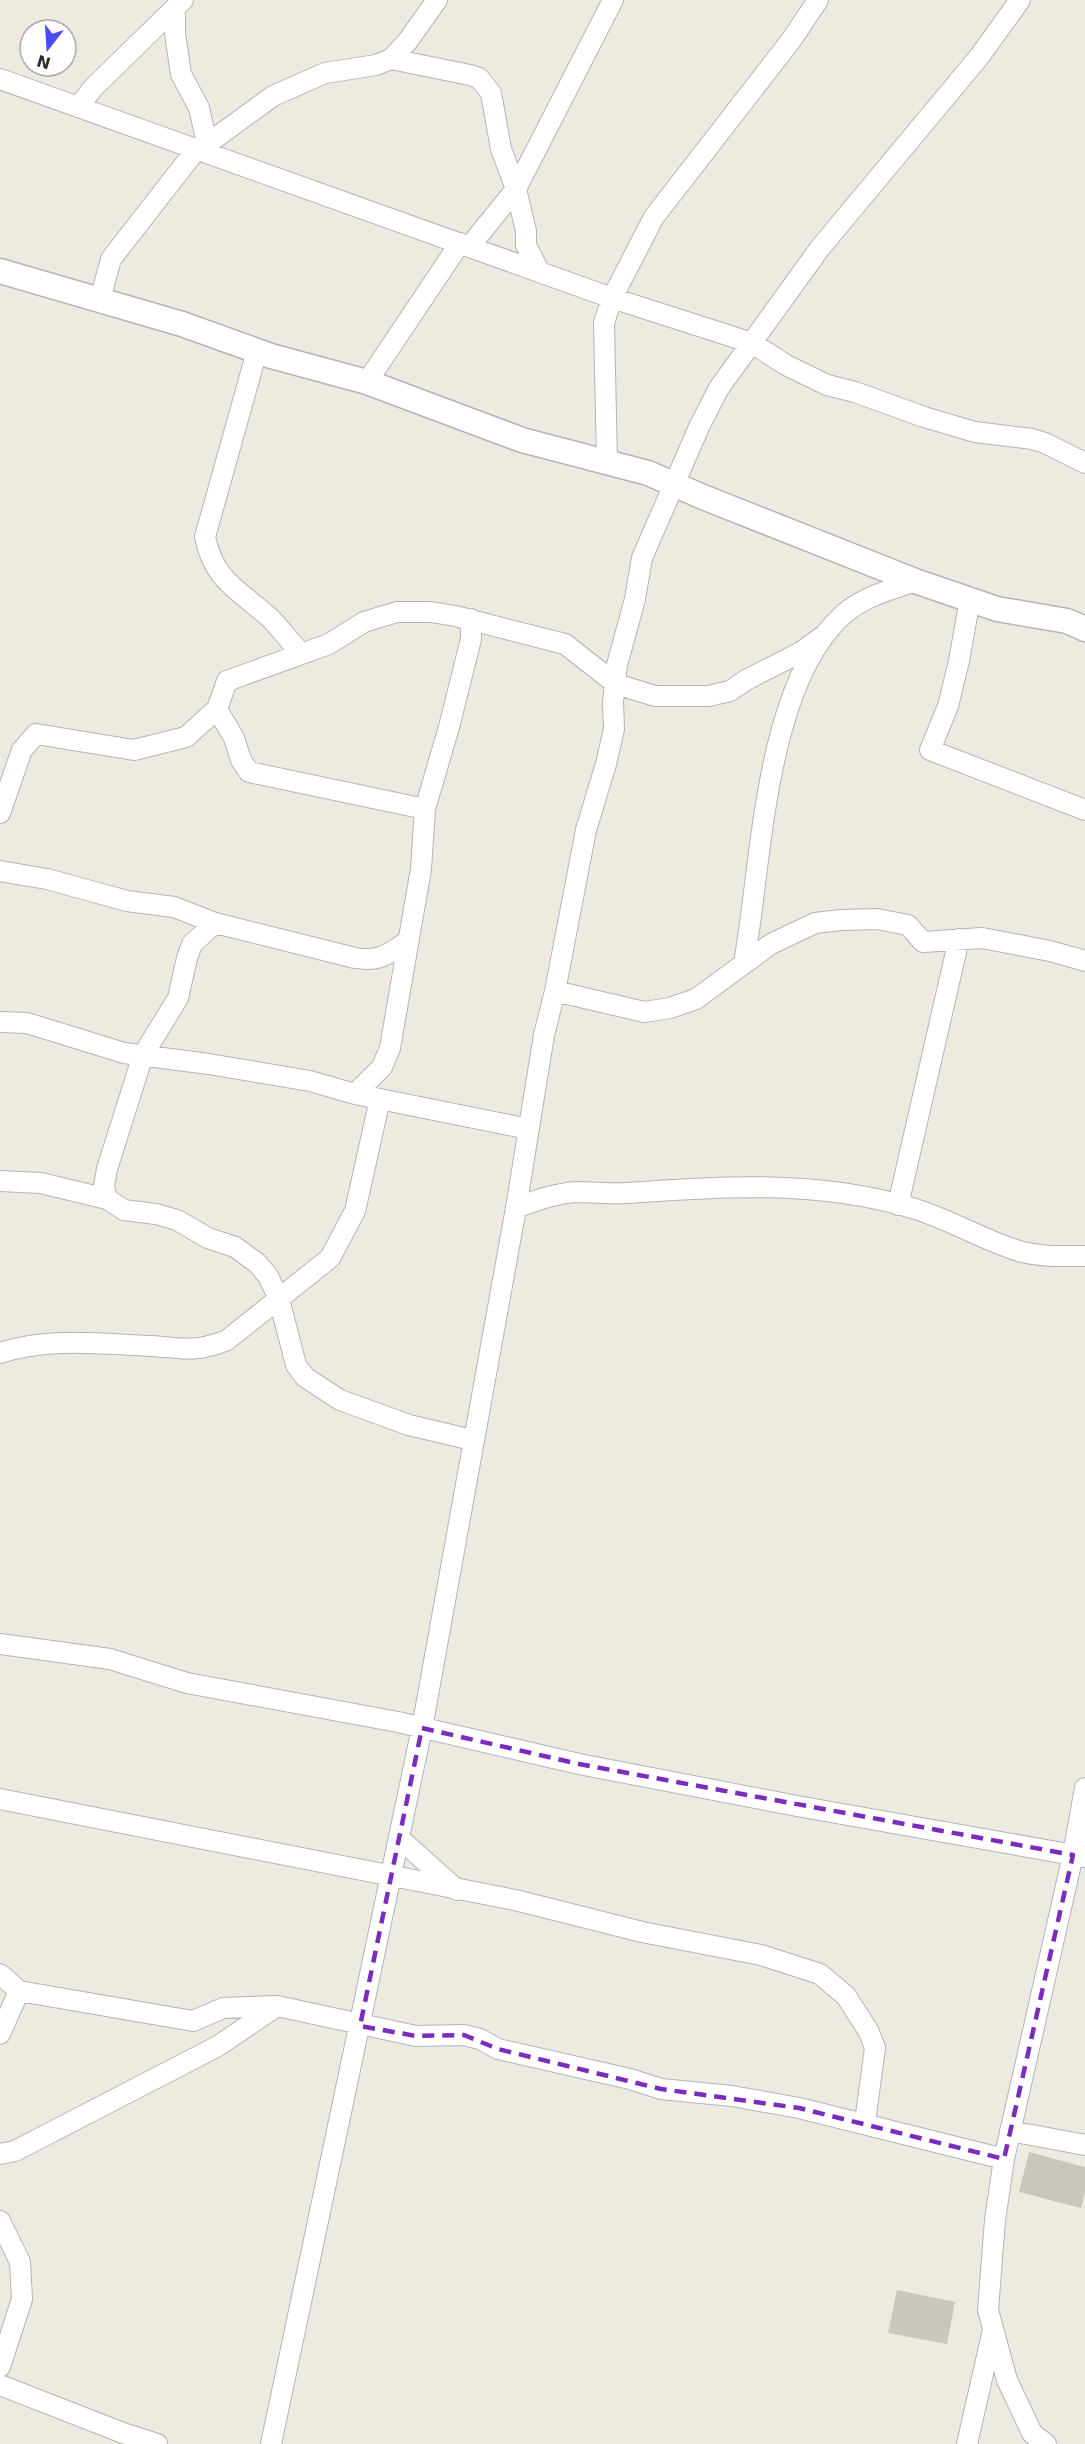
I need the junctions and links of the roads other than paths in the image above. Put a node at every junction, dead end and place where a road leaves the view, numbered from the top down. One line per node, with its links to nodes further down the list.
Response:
1 (437, 0): 6 (street)
2 (613, 0): 10 (street)
3 (818, 0): 14 (street)
4 (1020, 0): 16 (street)
5 (179, 4): 8 (street); 9 (street)
6 (391, 59): 9 (street); 10 (street)
7 (0, 79): 8 (street)
8 (78, 107): 9 (street)
9 (203, 146): 11 (street); 15 (street)
10 (516, 189): 11 (street); 13 (street)
11 (465, 244): 13 (street); 18 (street)
12 (0, 271): 15 (street)
13 (539, 271): 14 (street)
14 (612, 298): 16 (street); 19 (street)
15 (100, 300): 17 (street)
16 (752, 343): 20 (street); 21 (street)
17 (257, 351): 18 (street); 27 (street)
18 (367, 382): 19 (street)
19 (607, 462): 21 (street)
20 (1085, 463)
21 (674, 483): 22 (street); 28 (street)
22 (915, 581): 23 (street); 26 (street)
23 (970, 599): 25 (street); 31 (street)
24 (471, 620): 27 (street); 28 (street); 30 (street)
25 (1085, 629)
26 (823, 636): 28 (street); 38 (street)
27 (301, 653): 29 (street)
28 (616, 684): 39 (street)
29 (217, 709): 30 (street); 32 (street)
30 (425, 809): 35 (street)
31 (1085, 810)
32 (0, 813)
33 (0, 871): 34 (street)
34 (215, 923): 35 (street); 41 (street)
35 (409, 939): 42 (street)
36 (959, 939): 37 (street); 38 (street); 47 (street)
37 (1085, 961)
38 (744, 963): 39 (street)
39 (555, 991): 44 (street)
40 (0, 1022): 41 (street)
41 (143, 1055): 42 (street); 46 (street)
42 (355, 1094): 43 (street)
43 (380, 1099): 44 (street); 50 (street)
44 (529, 1129): 48 (street)
45 (0, 1180): 46 (street)
46 (107, 1199): 50 (street)
47 (898, 1205): 48 (street); 49 (street)
48 (516, 1208): 54 (street)
49 (1085, 1256)
50 (279, 1299): 52 (street); 54 (street)
51 (0, 1338): 52 (street)
52 (22, 1346): 53 (street)
53 (0, 1353)
54 (472, 1440): 56 (street)
55 (0, 1644): 56 (street)
56 (422, 1728): 59 (street); 60 (street)
57 (1085, 1788): 60 (street)
58 (0, 1799): 61 (street)
59 (399, 1838): 61 (street); 62 (street)
60 (1079, 1856): 69 (street)
61 (391, 1877): 62 (street); 66 (street)
62 (457, 1890): 68 (street)
63 (0, 1974): 64 (street)
64 (19, 1991): 65 (street); 67 (street)
65 (277, 2006): 66 (street); 71 (street)
66 (360, 2025): 68 (street); 78 (street)
67 (0, 2034)
68 (865, 2122): 72 (street)
69 (1010, 2131): 70 (street); 72 (street)
70 (1085, 2145)
71 (0, 2154)
72 (1004, 2159): 74 (street)
73 (0, 2221): 75 (street)
74 (993, 2328): 79 (street); 80 (street)
75 (0, 2367)
76 (0, 2385): 77 (street)
77 (157, 2444)
78 (271, 2444)
79 (967, 2444)
80 (1046, 2444)

